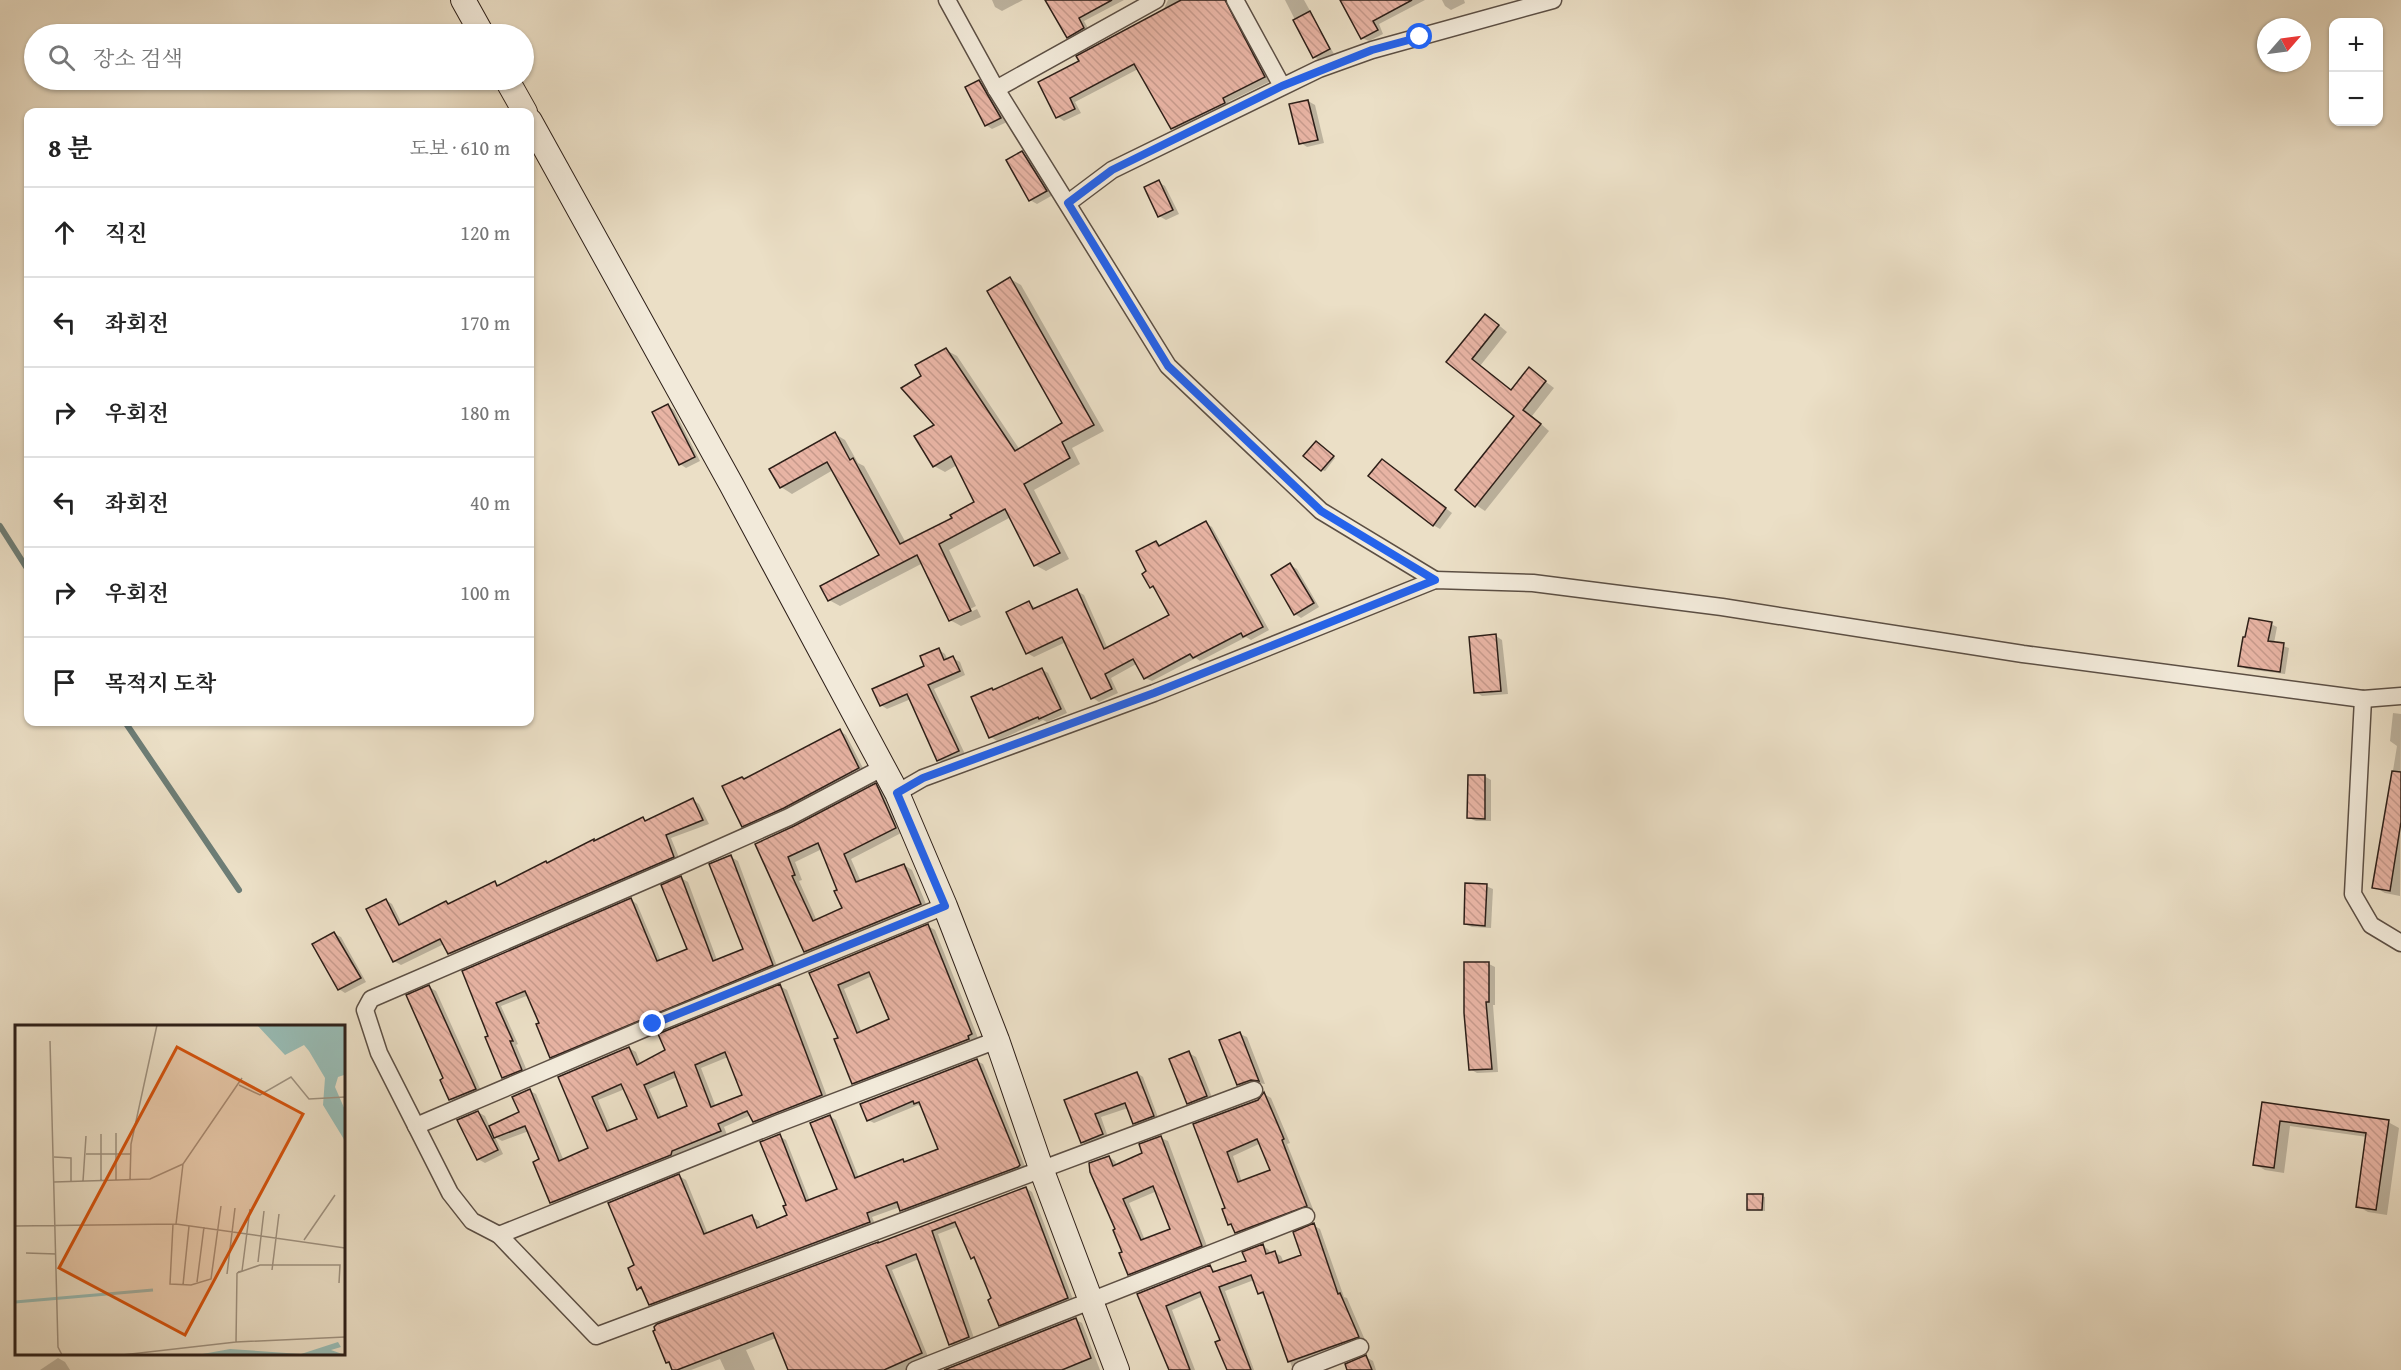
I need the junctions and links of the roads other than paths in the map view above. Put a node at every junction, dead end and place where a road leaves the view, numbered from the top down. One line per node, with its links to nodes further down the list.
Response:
1 (463, 0): 6 (street)
2 (947, 0): 8 (street)
3 (1156, 0): 8 (street)
4 (1235, 0): 7 (street)
5 (1553, 0): 7 (street)
6 (476, 24)
7 (1282, 86): 12 (street)
8 (996, 89): 12 (street)
9 (513, 90): 10 (street)
10 (523, 108)
11 (534, 128): 16 (street)
12 (1068, 203): 13 (street)
13 (1435, 580): 15 (street); 17 (street)
14 (2401, 696): 15 (street)
15 (2363, 699): 19 (street)
16 (884, 767): 17 (street); 22 (street)
17 (897, 793): 18 (street)
18 (945, 906): 20 (street); 22 (street)
19 (2401, 943)
20 (997, 1040): 23 (street); 25 (street)
21 (1254, 1090): 23 (street)
22 (416, 1126): 25 (street)
23 (1042, 1171): 25 (street); 26 (street)
24 (1306, 1216): 26 (street)
25 (499, 1236)
26 (1090, 1301): 28 (street); 29 (street)
27 (1360, 1347): 30 (street)
28 (915, 1370)
29 (1118, 1370)
30 (1300, 1370)

